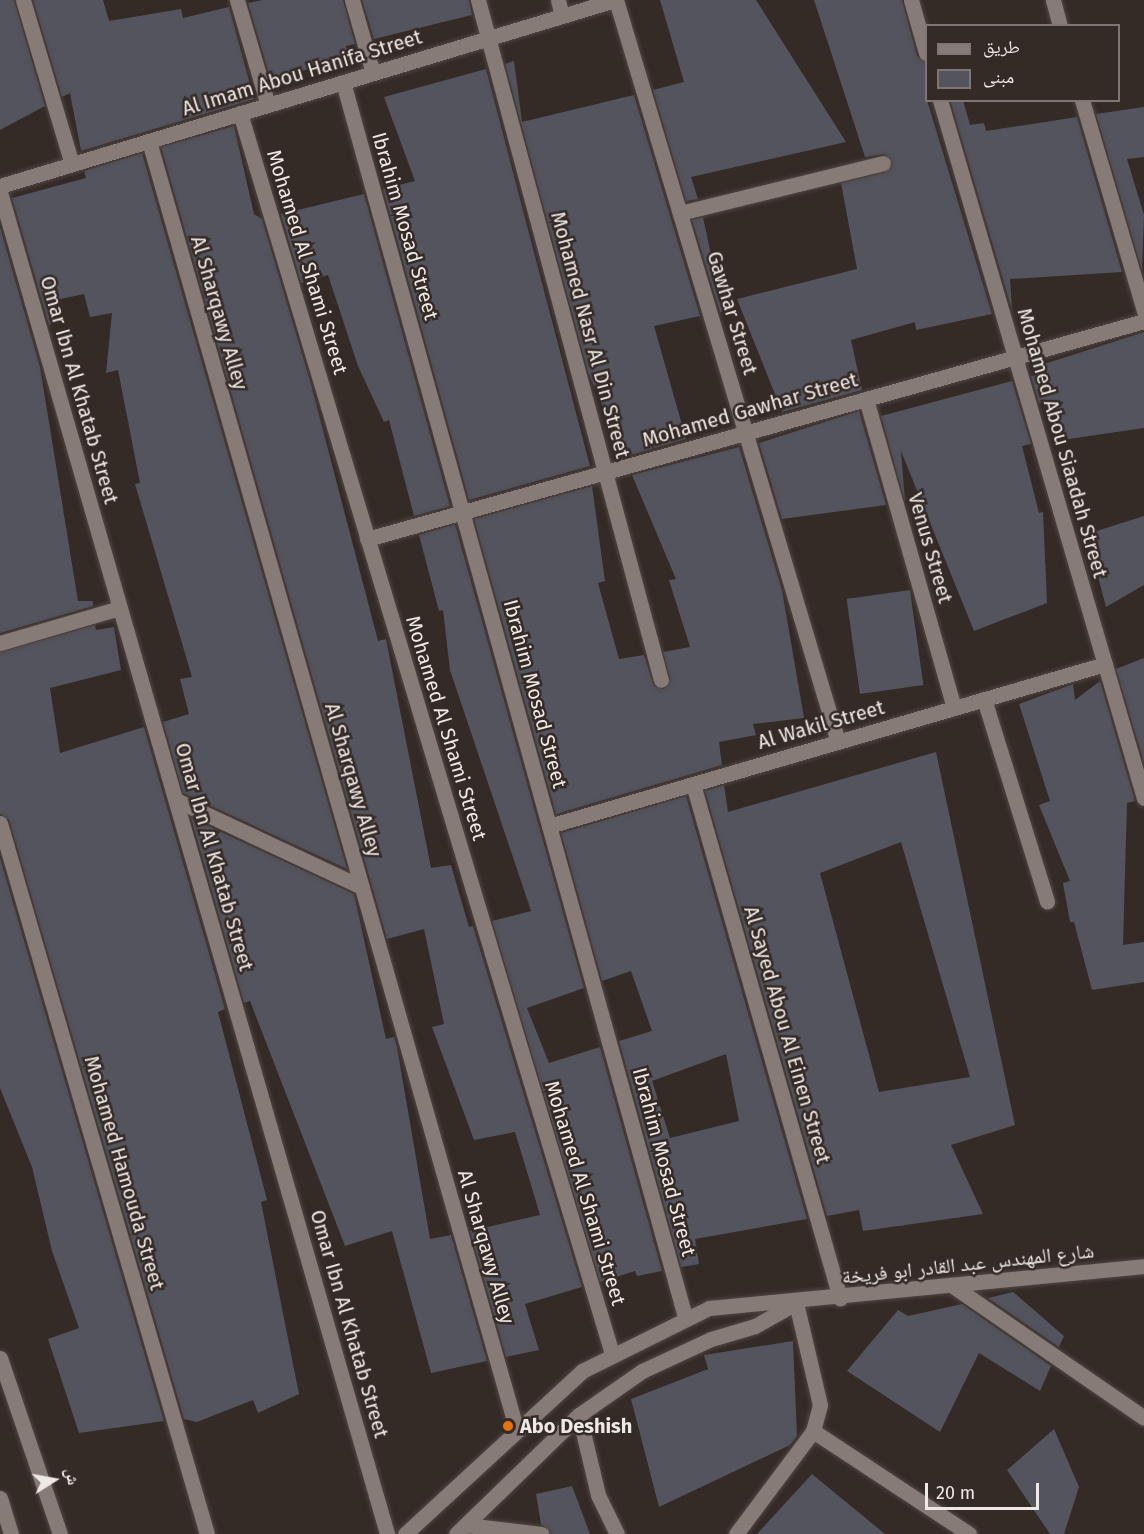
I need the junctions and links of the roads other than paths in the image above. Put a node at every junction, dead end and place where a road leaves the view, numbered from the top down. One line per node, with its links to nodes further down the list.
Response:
1 (23, 0): 21 (street)
2 (237, 0): 17 (street)
3 (352, 0): 13 (street)
4 (478, 0): 11 (street, Mohamed Nasr Al Din Street)
5 (558, 0): 9 (street)
6 (615, 0): 9 (street, Al Imam Abou Hanifa Street); 24 (street, Gawhar Street)
7 (911, 0): 12 (street)
8 (1053, 0): 10 (street)
9 (562, 16): 11 (street, Al Imam Abou Hanifa Street)
10 (1059, 24)
11 (488, 39): 13 (street, Al Imam Abou Hanifa Street); 30 (street, Mohamed Nasr Al Din Street)
12 (925, 46)
13 (373, 73): 14 (street, Al Imam Abou Hanifa Street)
14 (343, 82): 17 (street, Al Imam Abou Hanifa Street); 31 (street, Ibrahim Mosad Street)
15 (941, 102): 27 (street, Mohamed Abou Siaadah Street)
16 (1083, 102): 25 (street)
17 (268, 105): 18 (street, Al Imam Abou Hanifa Street)
18 (240, 113): 19 (street, Al Imam Abou Hanifa Street); 32 (street, Mohamed Al Shami Street)
19 (148, 141): 21 (street, Al Imam Abou Hanifa Street); 45 (street, Al Sharqawy Alley)
20 (883, 163): 24 (street)
21 (72, 164): 22 (street, Al Imam Abou Hanifa Street)
22 (0, 186)
23 (0, 192): 33 (street, Omar Ibn Al Khatab Street)
24 (680, 213): 29 (street, Gawhar Street)
25 (1144, 311)
26 (1144, 321): 27 (street, Mohamed Gawhar Street)
27 (1016, 357): 28 (street, Mohamed Gawhar Street); 35 (street, Mohamed Abou Siaadah Street)
28 (866, 399): 29 (street, Mohamed Gawhar Street); 38 (street, Venus Street)
29 (746, 433): 30 (street, Mohamed Gawhar Street); 39 (street, Gawhar Street)
30 (605, 472): 31 (street, Mohamed Gawhar Street); 36 (street, Mohamed Nasr Al Din Street)
31 (463, 512): 32 (street, Mohamed Gawhar Street); 44 (street, Ibrahim Mosad Street)
32 (368, 539): 52 (street, Mohamed Al Shami Street)
33 (120, 608): 34 (street); 42 (street, Omar Ibn Al Khatab Street)
34 (0, 643)
35 (1105, 664): 37 (street, Al Wakil Street); 41 (street, Mohamed Abou Siaadah Street)
36 (661, 680)
37 (984, 699): 38 (street, Al Wakil Street); 46 (street)
38 (954, 708): 39 (street, Al Wakil Street)
39 (838, 742): 40 (street, Al Wakil Street)
40 (693, 784): 44 (street, Al Wakil Street); 49 (street, Al Sayed Abou Al Einen Street)
41 (1144, 798)
42 (176, 800): 45 (street); 63 (street, Omar Ibn Al Khatab Street)
43 (0, 823): 62 (street, Mohamed Hamouda Street)
44 (549, 826): 51 (street, Ibrahim Mosad Street)
45 (362, 887): 56 (street, Al Sharqawy Alley)
46 (1047, 901)
47 (1144, 1266): 48 (street, شارع المهندس عبد القادر ابو فريخة)
48 (953, 1286): 49 (street, شارع المهندس عبد القادر ابو فريخة); 55 (street)
49 (840, 1298): 50 (street, شارع المهندس عبد القادر ابو فريخة)
50 (796, 1303): 51 (street, شارع المهندس عبد القادر ابو فريخة); 54 (street, شارع المهندس عبد القادر ابو فريخة); 57 (street)
51 (685, 1317): 52 (street, شارع المهندس عبد القادر ابو فريخة)
52 (612, 1354): 56 (street, شارع المهندس عبد القادر ابو فريخة)
53 (0, 1358): 61 (street)
54 (579, 1415): 59 (street, شارع المهندس عبد القادر ابو فريخة); 66 (street)
55 (1144, 1418)
56 (517, 1431): 64 (street, شارع المهندس عبد القادر ابو فريخة)
57 (813, 1431): 67 (street); 68 (street)
58 (0, 1498): 60 (street)
59 (461, 1530): 65 (street)
60 (11, 1534)
61 (60, 1534)
62 (207, 1534)
63 (387, 1534)
64 (405, 1534)
65 (542, 1534)
66 (617, 1534)
67 (736, 1534)
68 (969, 1534)

